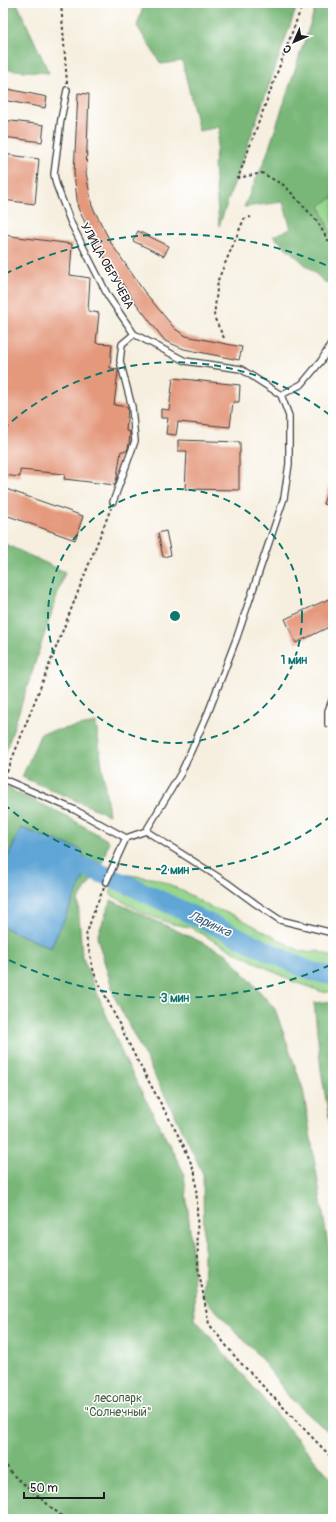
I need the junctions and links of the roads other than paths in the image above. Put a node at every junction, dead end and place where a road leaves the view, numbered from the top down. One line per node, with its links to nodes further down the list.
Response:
1 (67, 90): 2 (lane, УЛИЦА ОБРУЧЕВА)
2 (134, 334): 4 (lane, УЛИЦА ОБРУЧЕВА); 5 (lane)
3 (333, 341): 4 (lane)
4 (281, 395): 9 (lane)
5 (113, 502)
6 (333, 698): 7 (lane)
7 (328, 724)
8 (3, 780): 10 (lane)
9 (146, 831): 10 (lane); 12 (lane)
10 (126, 838): 11 (lane)
11 (106, 882)
12 (333, 933)

